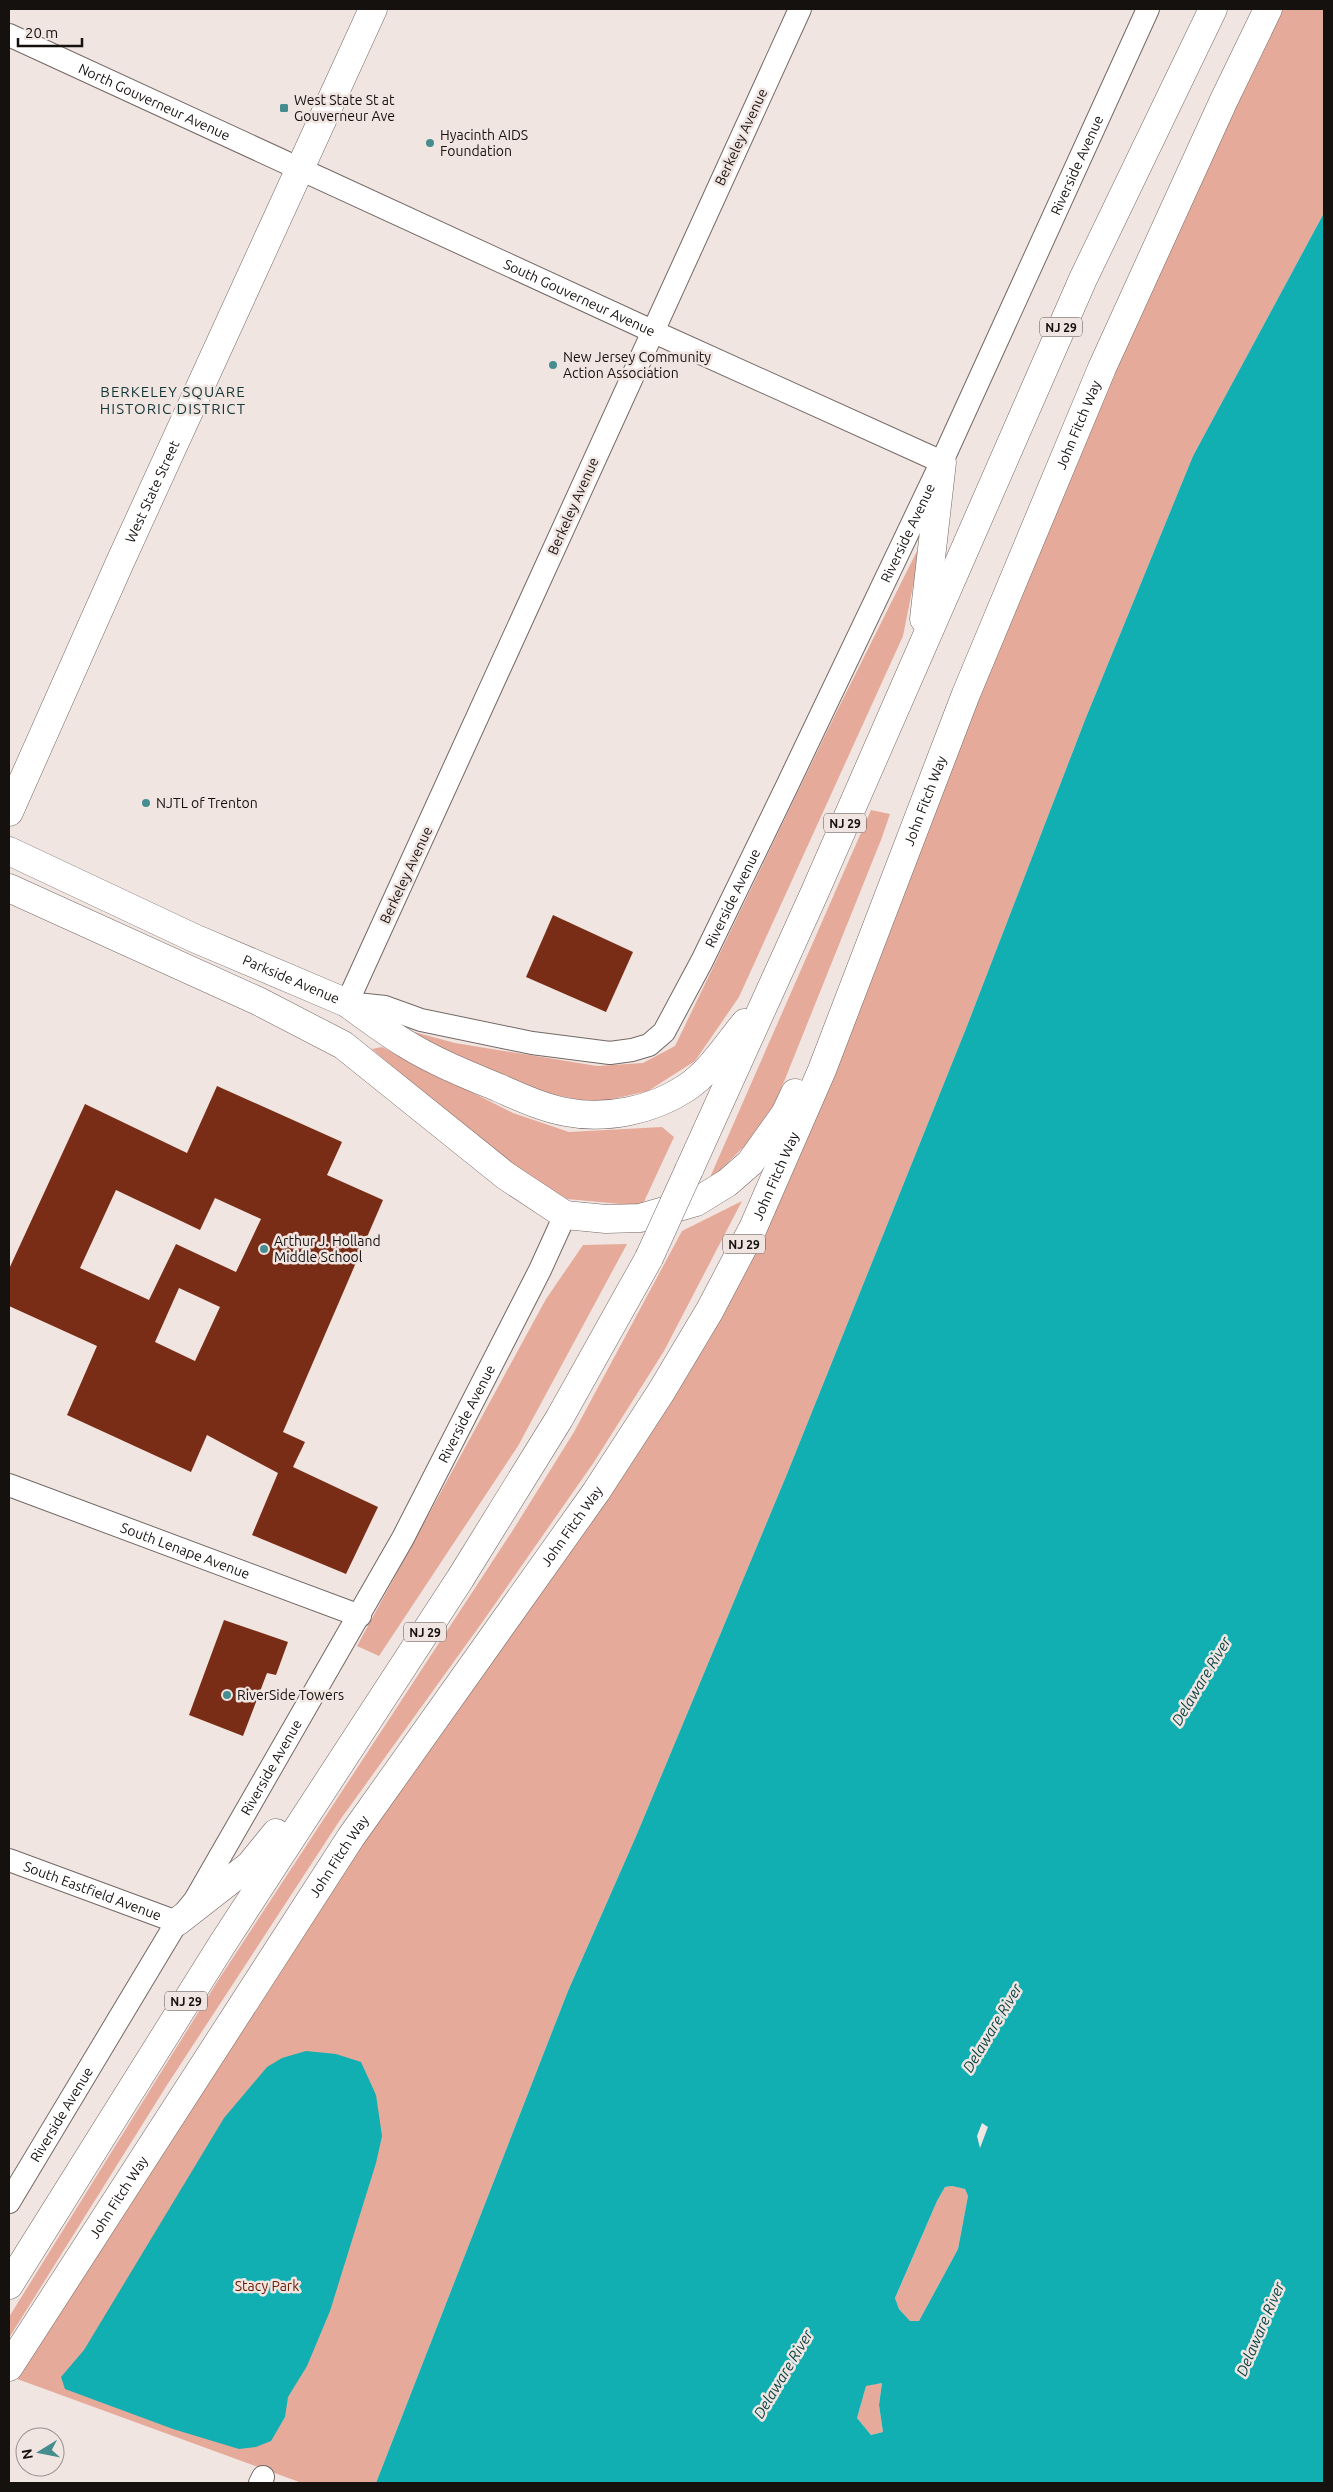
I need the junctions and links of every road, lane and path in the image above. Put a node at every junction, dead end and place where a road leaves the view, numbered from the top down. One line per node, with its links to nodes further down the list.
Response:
1 (373, 9): 7 (main road, West State Street)
2 (800, 9): 8 (street, Berkeley Avenue)
3 (1148, 9): 9 (street, Riverside Avenue)
4 (1213, 9): 10 (main road, NJ 29)
5 (1268, 9): 14 (main road, John Fitch Way / NJ 29)
6 (9, 35): 7 (street, North Gouverneur Avenue)
7 (300, 168): 8 (street, South Gouverneur Avenue); 11 (main road, West State Street)
8 (652, 331): 9 (street, South Gouverneur Avenue); 16 (street, Berkeley Avenue)
9 (942, 462): 10 (main road); 17 (street, Riverside Avenue)
10 (920, 650): 15 (main road, NJ 29)
11 (9, 812)
12 (9, 851): 16 (main road, Parkside Avenue)
13 (9, 888): 18 (main road)
14 (886, 903): 18 (main road); 26 (main road, John Fitch Way / NJ 29)
15 (768, 995): 16 (main road); 21 (main road, NJ 29, bridge)
16 (347, 1003): 17 (street, Parkside Avenue)
17 (649, 1045)
18 (565, 1214): 20 (street, Riverside Avenue)
19 (9, 1485): 20 (street, South Lenape Avenue)
20 (360, 1616): 23 (street, Riverside Avenue)
21 (368, 1719): 23 (main road); 25 (main road, NJ 29)
22 (9, 1860): 23 (street, South Eastfield Avenue)
23 (177, 1922): 24 (street, Riverside Avenue)
24 (9, 2202)
25 (9, 2285)
26 (9, 2366)

